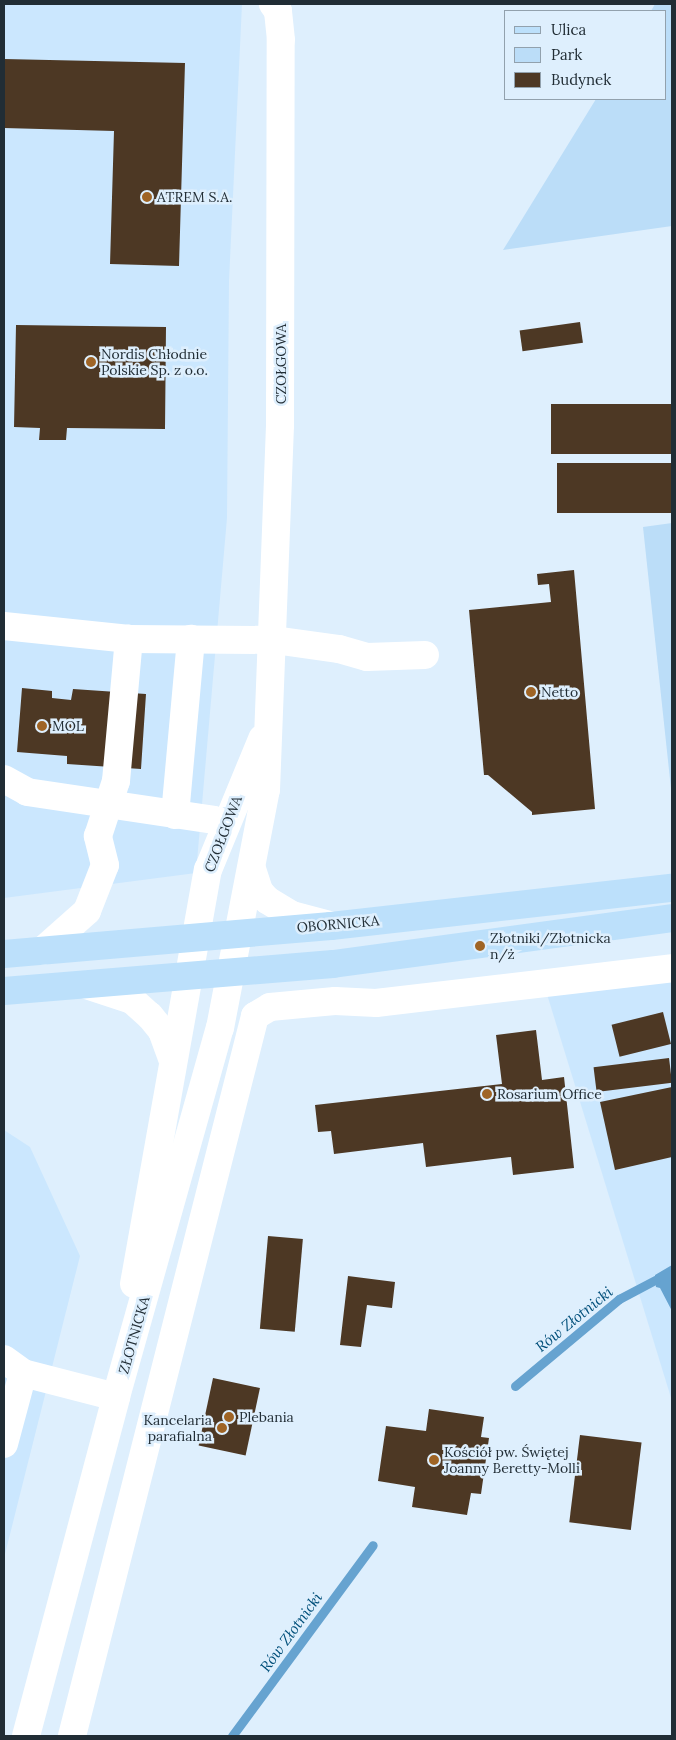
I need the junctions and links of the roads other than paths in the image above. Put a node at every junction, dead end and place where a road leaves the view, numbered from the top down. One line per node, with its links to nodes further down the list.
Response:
1 (273, 4): 5 (street, CZOŁGOWA)
2 (4, 626): 3 (street)
3 (129, 639): 4 (street); 9 (street)
4 (191, 639): 5 (street); 10 (street)
5 (274, 640): 6 (street); 7 (street, CZOŁGOWA)
6 (425, 655)
7 (267, 726): 11 (street, CZOŁGOWA); 12 (street, CZOŁGOWA)
8 (4, 779): 9 (street)
9 (108, 805): 10 (street); 18 (street)
10 (175, 814): 11 (street)
11 (224, 826): 17 (street, CZOŁGOWA)
12 (252, 869): 15 (street); 16 (street, CZOŁGOWA)
13 (672, 888): 15 (main road, OBORNICKA)
14 (672, 918): 21 (main road)
15 (331, 926): 16 (main road, OBORNICKA)
16 (237, 933): 17 (main road, OBORNICKA); 21 (street, ZŁOTNICKA)
17 (198, 937): 18 (main road, OBORNICKA); 22 (street, CZOŁGOWA)
18 (42, 951): 19 (main road, OBORNICKA)
19 (4, 954)
20 (672, 968): 27 (street)
21 (231, 973): 22 (main road); 26 (street, ZŁOTNICKA)
22 (191, 975): 23 (main road); 25 (street, CZOŁGOWA)
23 (86, 985): 24 (main road); 25 (street)
24 (4, 992)
25 (173, 1061): 29 (street, CZOŁGOWA)
26 (141, 1310): 27 (street); 29 (street, ZŁOTNICKA)
27 (178, 1319): 32 (street)
28 (13, 1366): 29 (street); 30 (street)
29 (116, 1397): 31 (street, ZŁOTNICKA)
30 (4, 1444)
31 (90, 1492): 32 (street); 33 (street, ZŁOTNICKA)
32 (131, 1502): 34 (street)
33 (26, 1736)
34 (72, 1736)

